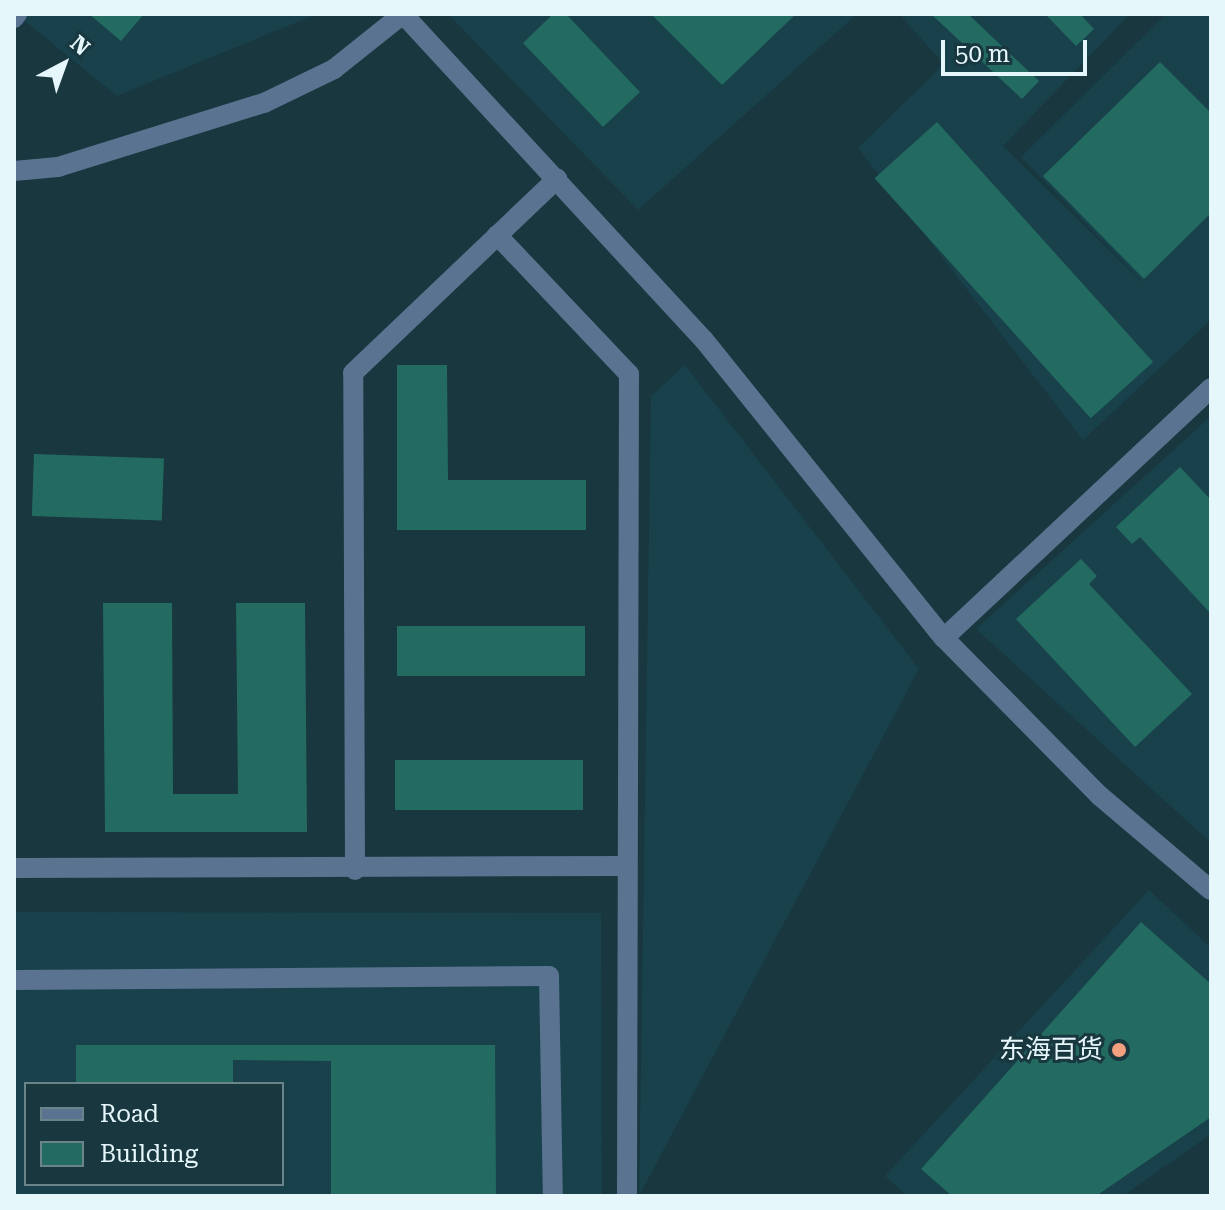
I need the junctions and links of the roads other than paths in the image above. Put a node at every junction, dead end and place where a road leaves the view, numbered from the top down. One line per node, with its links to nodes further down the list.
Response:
1 (403, 14): 2 (street); 3 (street)
2 (14, 171)
3 (557, 179): 4 (street); 6 (street)
4 (497, 235): 7 (street); 9 (street)
5 (1211, 388): 6 (street)
6 (944, 638): 10 (street)
7 (627, 866): 9 (street); 13 (street)
8 (14, 868): 9 (street)
9 (355, 870)
10 (1211, 890)
11 (14, 980): 12 (street)
12 (553, 1196)
13 (627, 1196)

